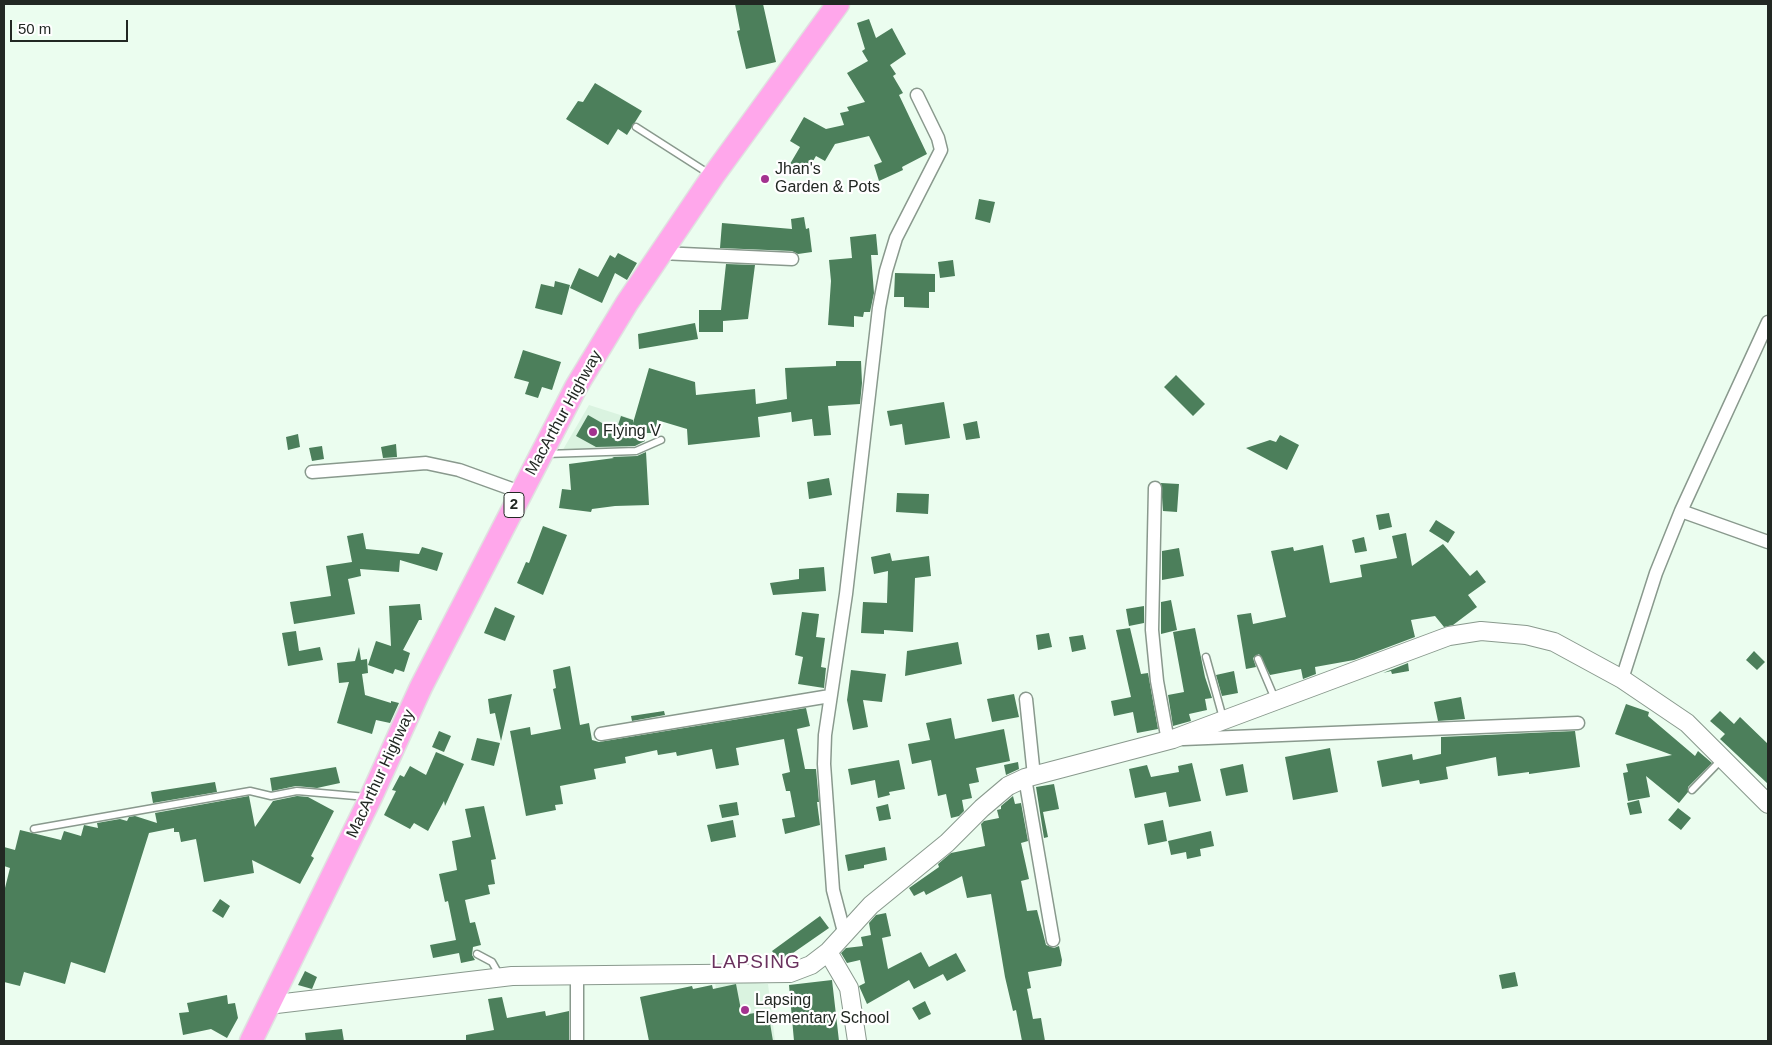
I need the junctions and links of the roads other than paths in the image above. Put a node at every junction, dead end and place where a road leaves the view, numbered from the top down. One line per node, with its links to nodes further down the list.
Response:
1 (838, 4): 4 (highway, MacArthur Highway / 2)
2 (917, 95): 18 (street)
3 (636, 127): 4 (lane)
4 (713, 176): 5 (highway, MacArthur Highway / 2)
5 (661, 253): 6 (street); 9 (highway, MacArthur Highway / 2)
6 (792, 259)
7 (1768, 322): 13 (street)
8 (661, 440): 9 (lane)
9 (540, 454): 12 (highway, MacArthur Highway / 2)
10 (312, 472): 12 (street)
11 (1155, 488): 24 (street)
12 (520, 492): 28 (highway, MacArthur Highway / 2)
13 (1681, 511): 14 (street); 17 (street)
14 (1768, 542)
15 (1206, 657): 21 (lane)
16 (1258, 659): 20 (lane)
17 (1622, 679): 20 (street); 25 (street)
18 (830, 696): 23 (street); 31 (street)
19 (1026, 699): 26 (street)
20 (1276, 702): 21 (street)
21 (1224, 721): 24 (street)
22 (1578, 723): 24 (street)
23 (601, 734)
24 (1170, 740): 26 (street)
25 (1724, 758): 27 (lane); 29 (street)
26 (1029, 777): 31 (street); 32 (street)
27 (1692, 790)
28 (371, 797): 30 (lane); 37 (highway, MacArthur Highway / 2)
29 (1768, 804)
30 (34, 829)
31 (844, 932): 33 (street)
32 (1053, 940)
33 (828, 952): 35 (street); 40 (street)
34 (477, 954): 36 (lane)
35 (577, 976): 36 (street); 39 (street)
36 (501, 977): 37 (street)
37 (268, 1005): 38 (highway, MacArthur Highway / 2)
38 (251, 1041)
39 (577, 1041)
40 (857, 1041)

